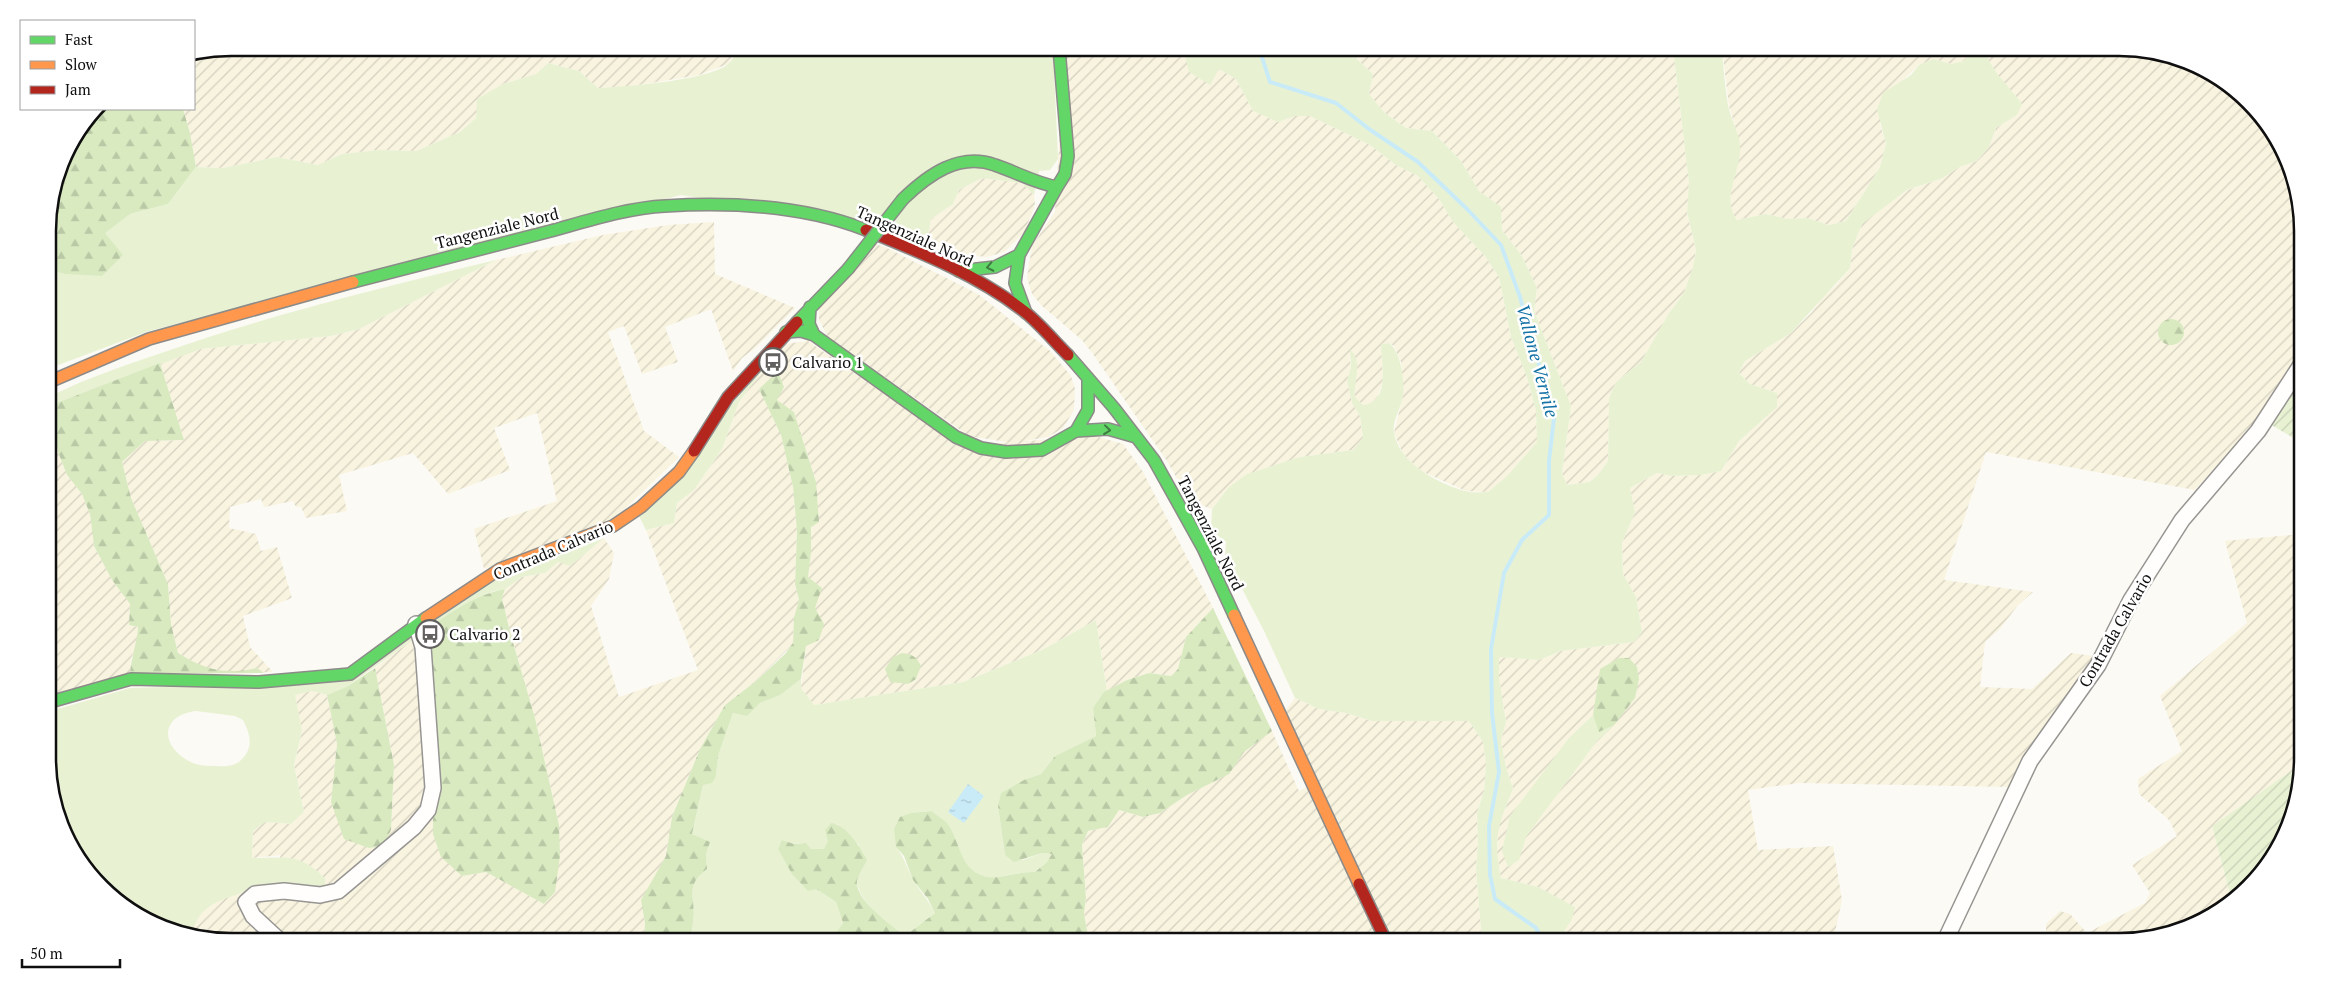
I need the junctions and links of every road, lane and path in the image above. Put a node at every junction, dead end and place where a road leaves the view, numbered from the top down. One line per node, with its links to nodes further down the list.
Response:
1 (1059, 57): 2 (main road)
2 (1057, 187): 3 (main road); 5 (main road, Contrada Calvario, bridge)
3 (1019, 254): 4 (main road, one-way to 4); 6 (main road)
4 (959, 271): 6 (main road, Tangenziale Nord); 11 (main road, Tangenziale Nord)
5 (810, 307): 7 (main road, Contrada Calvario); 8 (main road)
6 (1026, 313): 10 (main road, Tangenziale Nord)
7 (786, 332): 8 (main road); 14 (main road, Contrada Calvario)
8 (814, 335): 12 (main road)
9 (2294, 375): 17 (street, Contrada Calvario)
10 (1088, 378): 12 (main road); 13 (main road, Tangenziale Nord)
11 (57, 379)
12 (1076, 431): 13 (main road, one-way to 13)
13 (1136, 437): 16 (main road, Tangenziale Nord)
14 (416, 624): 15 (main road, Contrada Calvario); 18 (street)
15 (56, 700)
16 (1382, 932)
17 (1948, 932)
18 (271, 933)

